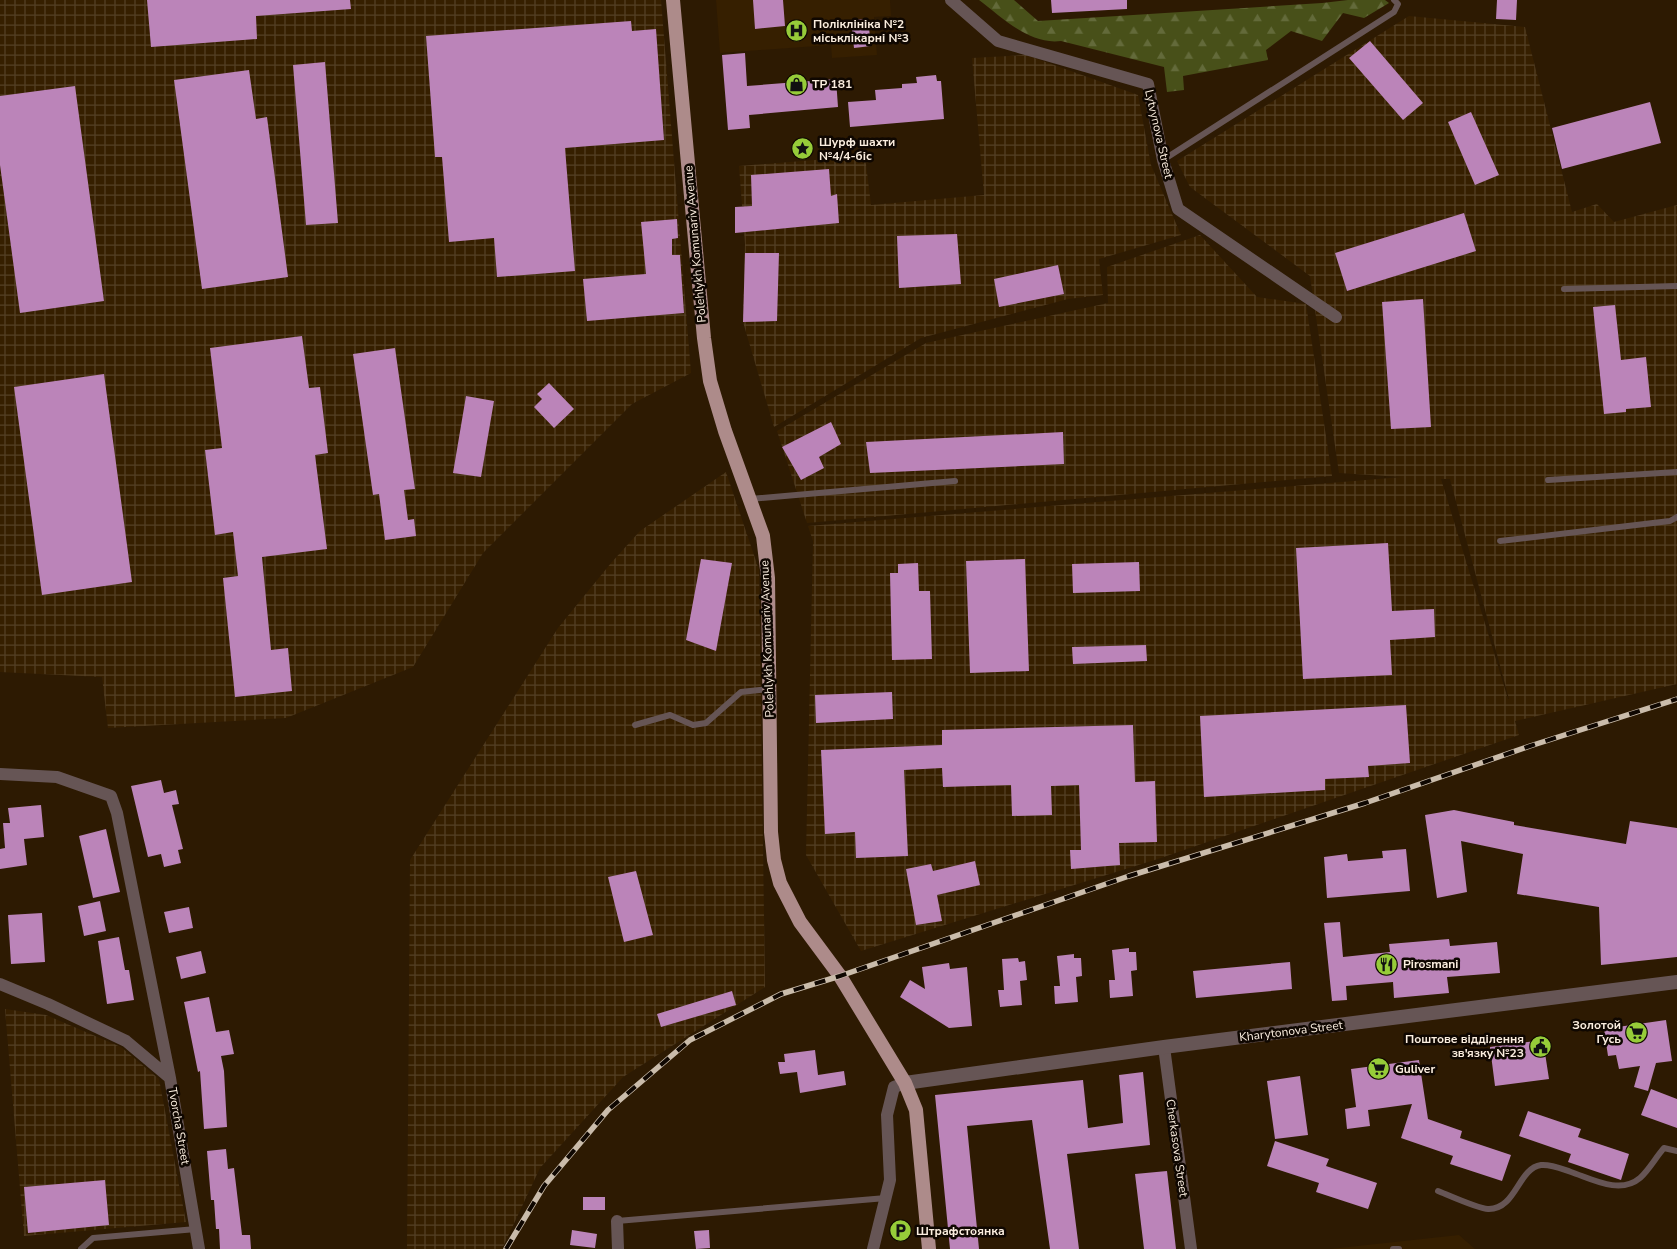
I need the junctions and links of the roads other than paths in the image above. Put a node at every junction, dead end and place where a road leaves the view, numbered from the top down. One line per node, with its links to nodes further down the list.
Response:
1 (673, 0): 11 (main road, Polehlykh Komunariv Avenue)
2 (951, 0): 4 (street, Lytvynova Street)
3 (1394, 0): 4 (lane)
4 (1163, 160): 7 (street, Lytvynova Street)
5 (1677, 286): 6 (lane)
6 (1564, 289)
7 (1336, 317)
8 (1677, 472): 9 (lane)
9 (1548, 480)
10 (955, 482): 11 (lane)
11 (749, 499): 14 (main road, Polehlykh Komunariv Avenue)
12 (1677, 517): 13 (lane)
13 (1500, 541)
14 (769, 689): 15 (lane); 21 (main road, Polehlykh Komunariv Avenue)
15 (635, 725)
16 (0, 774): 20 (street)
17 (1677, 982): 19 (street, Kharytonova Street)
18 (0, 984): 20 (street, Tvorcha Street)
19 (1164, 1047): 21 (street, Kharytonova Street); 32 (street, Cherkasova Street)
20 (170, 1078): 26 (street, Tvorcha Street)
21 (905, 1083): 24 (street); 31 (main road, Polehlykh Komunariv Avenue)
22 (1677, 1151): 23 (lane)
23 (1438, 1191)
24 (886, 1198): 25 (lane); 30 (street)
25 (617, 1221): 29 (street)
26 (196, 1229): 27 (lane); 28 (street, Tvorcha Street)
27 (81, 1249)
28 (199, 1249)
29 (618, 1249)
30 (873, 1249)
31 (929, 1249)
32 (1191, 1249)
33 (1393, 1249): 34 (lane)
34 (1400, 1249)

